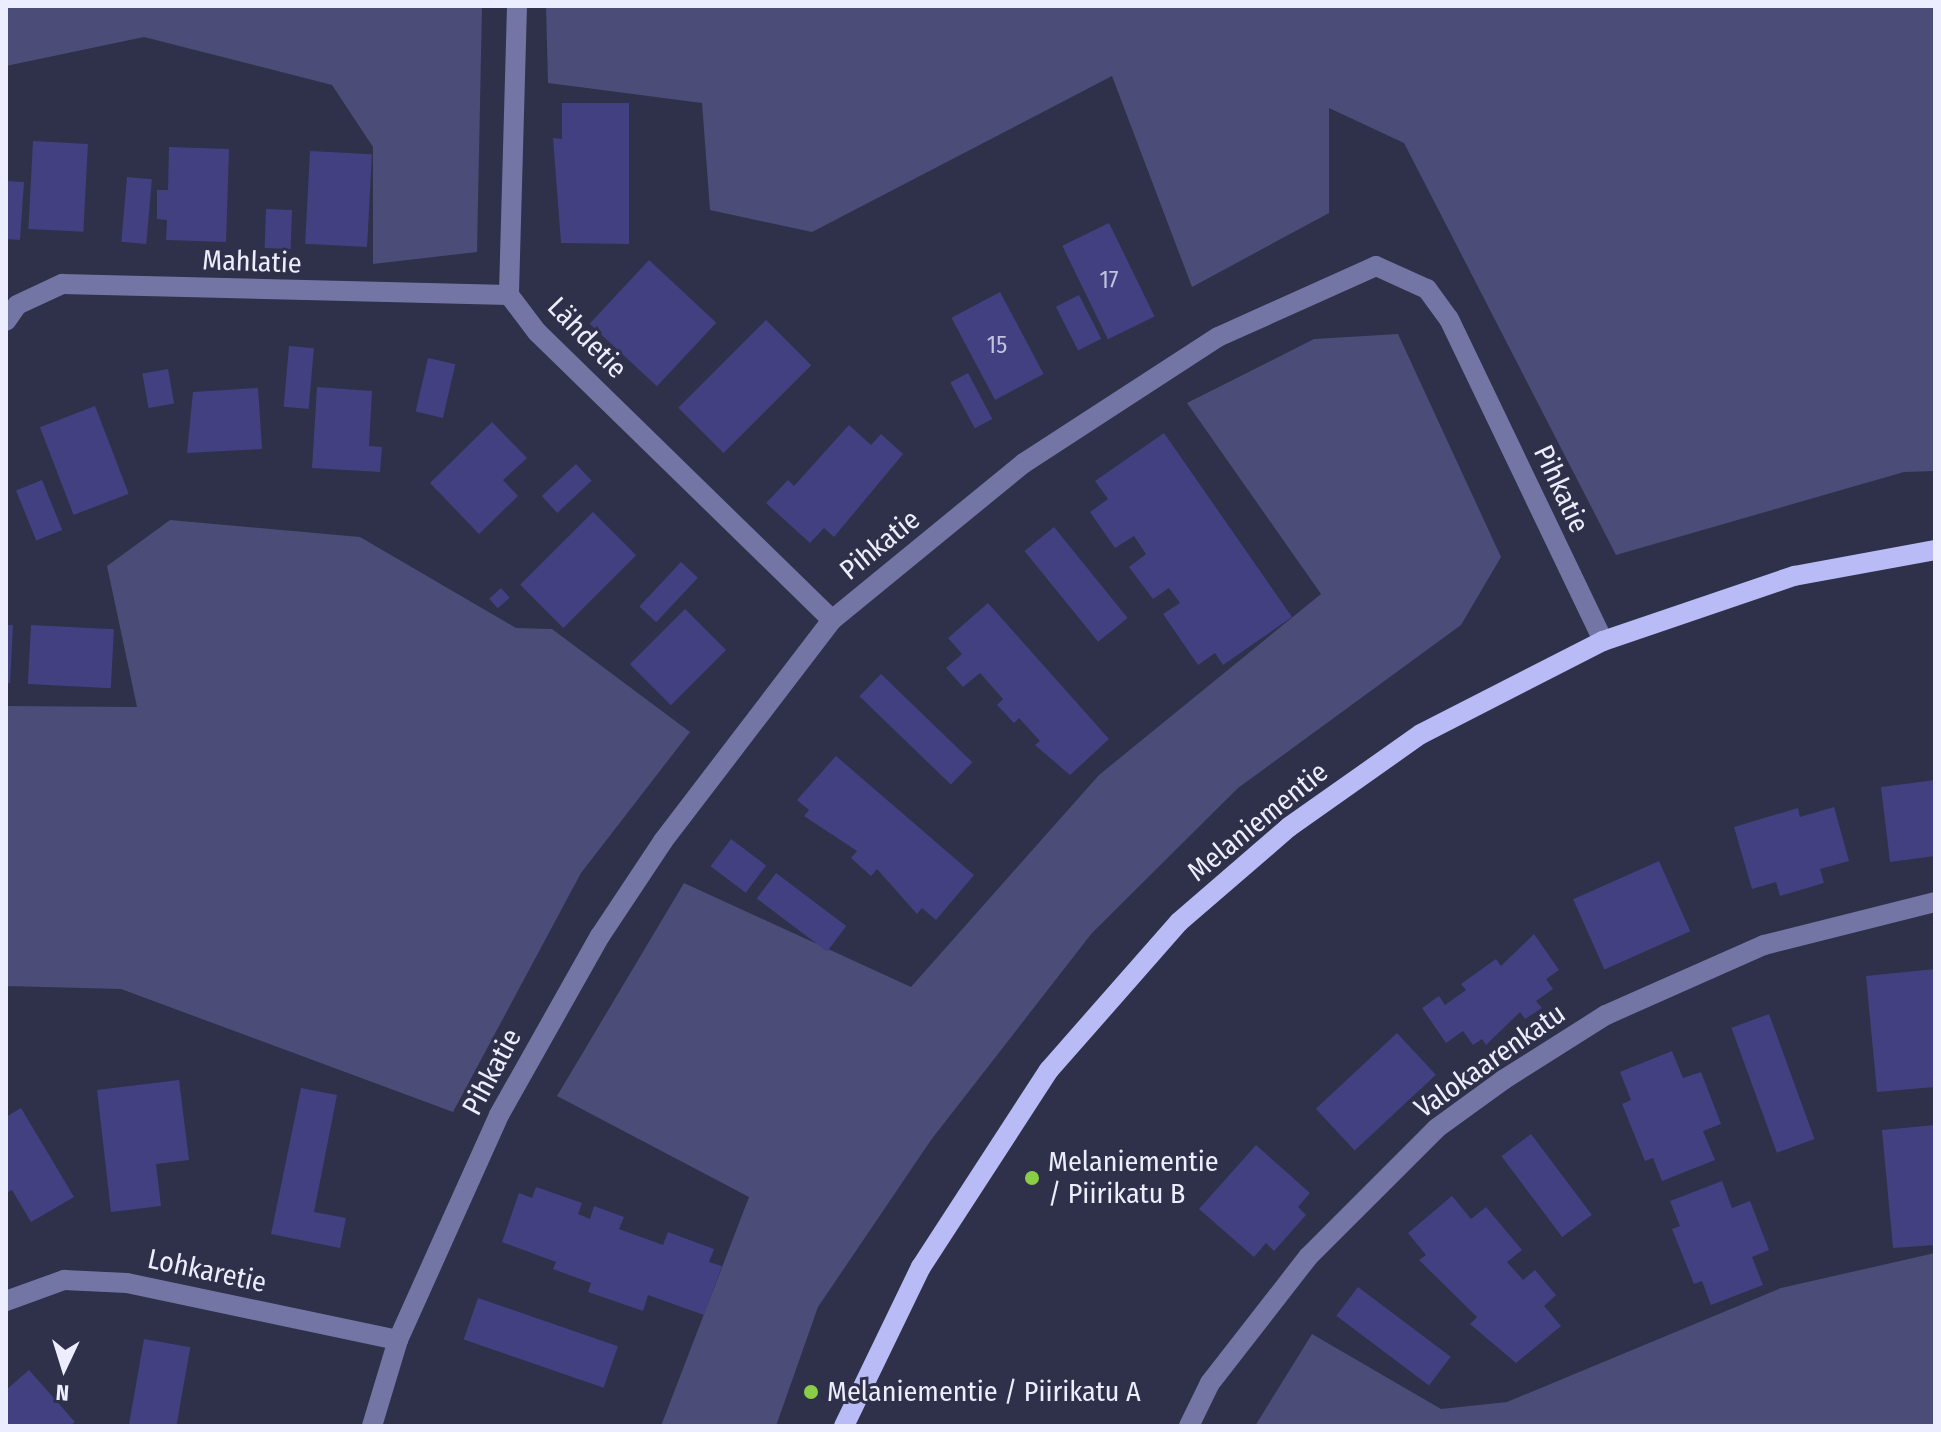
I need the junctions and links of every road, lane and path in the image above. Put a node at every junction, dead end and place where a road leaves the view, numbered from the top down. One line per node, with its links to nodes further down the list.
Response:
1 (517, 6): 2 (street, Lähdetie)
2 (509, 295): 3 (street, Mahlatie); 5 (street, Lähdetie)
3 (6, 321)
4 (1935, 550): 6 (main road, Melaniementie)
5 (832, 620): 6 (street, Pihkatie); 9 (street, Pihkatie)
6 (1603, 641): 11 (main road, Melaniementie)
7 (1935, 902): 12 (street, Valokaarenkatu)
8 (6, 1301): 9 (street, Lohkaretie)
9 (398, 1340): 10 (street, Pihkatie)
10 (372, 1426)
11 (844, 1426)
12 (1189, 1426)

